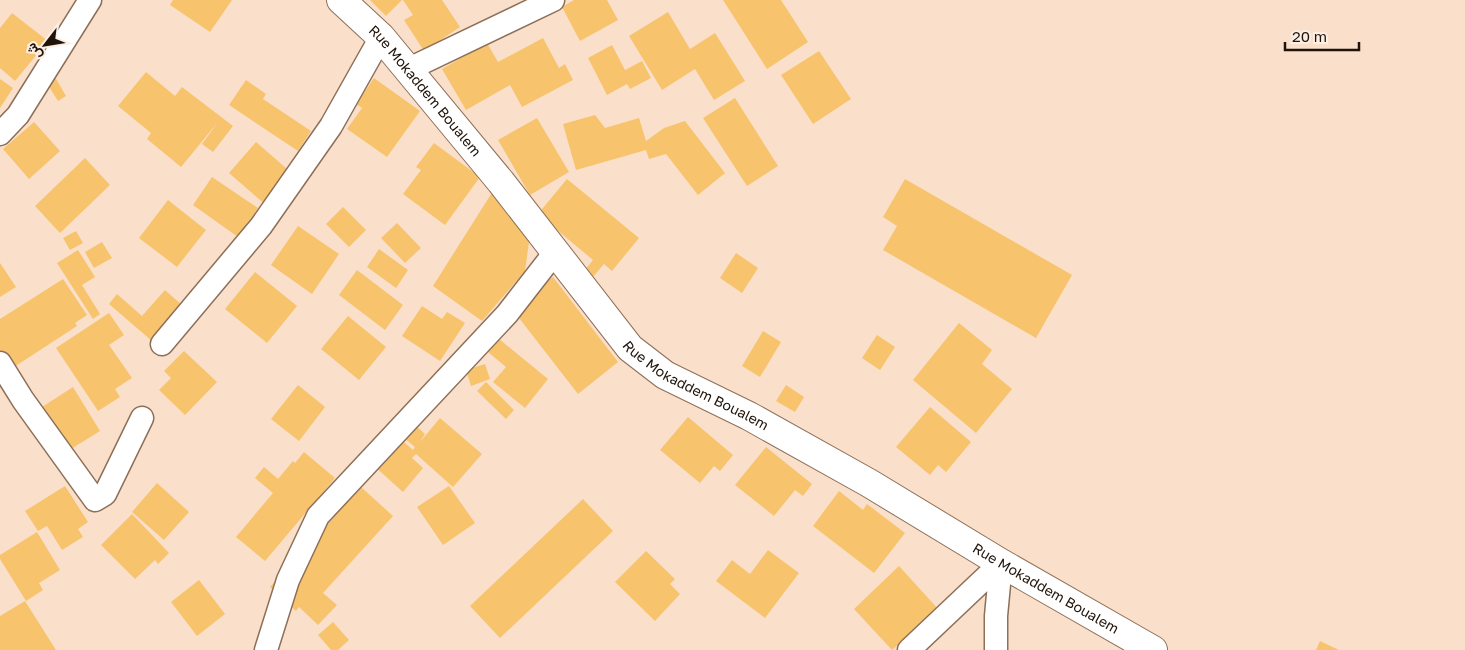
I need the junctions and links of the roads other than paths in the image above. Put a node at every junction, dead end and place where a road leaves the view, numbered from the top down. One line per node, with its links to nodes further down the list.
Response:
1 (90, 0): 6 (street)
2 (341, 0): 4 (street, Rue Mokaddem Boualem)
3 (553, 0): 5 (street)
4 (381, 37): 5 (street, Rue Mokaddem Boualem); 8 (street)
5 (407, 70): 7 (street, Rue Mokaddem Boualem)
6 (0, 134)
7 (556, 251): 11 (street, Rue Mokaddem Boualem); 12 (street)
8 (162, 344)
9 (0, 363): 10 (street)
10 (142, 418)
11 (1002, 563): 13 (street); 14 (street); 15 (street, Rue Mokaddem Boualem)
12 (266, 650)
13 (909, 650)
14 (996, 650)
15 (1153, 650)

